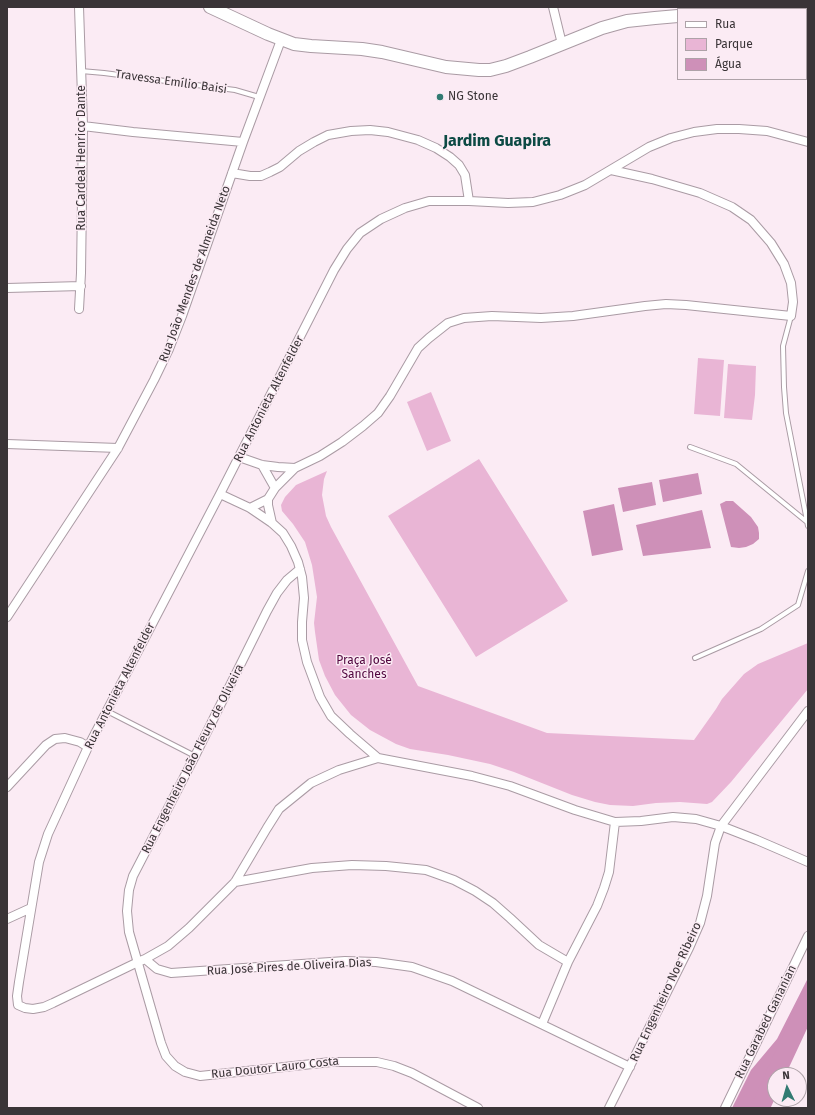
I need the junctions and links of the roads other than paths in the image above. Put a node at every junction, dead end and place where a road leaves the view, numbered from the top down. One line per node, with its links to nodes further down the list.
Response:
1 (79, 7): 7 (street, Rua Cardeal Henrico Dante)
2 (210, 7): 5 (main road)
3 (553, 7): 6 (street)
4 (677, 16): 6 (main road)
5 (281, 40): 6 (main road); 8 (street, Rua João Mendes de Almeida Neto)
6 (562, 44)
7 (81, 71): 8 (lane, Travessa Emílio Baisi); 9 (street, Rua Cardeal Henrico Dante)
8 (259, 97): 10 (street, Rua João Mendes de Almeida Neto)
9 (83, 126): 10 (street); 15 (street, Rua Cardeal Henrico Dante)
10 (243, 142): 13 (street, Rua João Mendes de Almeida Neto)
11 (808, 142): 12 (street, Rua Antonieta Altenfelder)
12 (611, 170): 14 (street, Rua Antonieta Altenfelder); 18 (street)
13 (232, 173): 14 (street); 21 (street, Rua João Mendes de Almeida Neto)
14 (470, 201): 22 (street, Rua Antonieta Altenfelder)
15 (80, 286): 16 (street); 17 (street, Rua Cardeal Henrico Dante)
16 (7, 288)
17 (79, 309)
18 (791, 316): 24 (street); 30 (lane)
19 (7, 444): 21 (street)
20 (690, 447): 30 (lane)
21 (118, 448): 33 (street, Rua João Mendes de Almeida Neto)
22 (239, 457): 23 (street); 26 (street, Rua Antonieta Altenfelder)
23 (262, 465): 24 (street); 25 (street)
24 (295, 468): 25 (street)
25 (274, 488): 27 (street)
26 (220, 494): 28 (street); 35 (street, Rua Antonieta Altenfelder)
27 (268, 499): 28 (street); 29 (street)
28 (250, 508): 29 (street)
29 (272, 523): 31 (street)
30 (807, 524)
31 (300, 569): 38 (street, Rua Engenheiro João Fleury de Oliveira); 39 (street)
32 (808, 571): 34 (lane)
33 (7, 617)
34 (695, 658)
35 (107, 711): 37 (street, Rua Antonieta Altenfelder); 38 (lane)
36 (808, 711): 42 (street, Rua Engenheiro Noe Ribeiro)
37 (88, 747): 40 (street); 45 (street, Rua Antonieta Altenfelder)
38 (195, 756): 48 (street, Rua Engenheiro João Fleury de Oliveira)
39 (378, 758): 41 (street); 44 (street)
40 (7, 787)
41 (614, 822): 42 (street); 49 (street)
42 (721, 826): 43 (street); 51 (street, Rua Engenheiro Noe Ribeiro)
43 (808, 862)
44 (235, 882): 48 (street); 49 (street)
45 (31, 908): 46 (street); 48 (street, Rua Antonieta Altenfelder)
46 (7, 919)
47 (808, 936): 54 (street, Rua Garabed Gananian)
48 (141, 961): 50 (street, Rua José Pires de Oliveira Dias); 52 (street, Rua Doutor Lauro Costa)
49 (568, 962): 50 (street)
50 (542, 1024): 51 (street, Rua José Pires de Oliveira Dias)
51 (630, 1067): 53 (street, Rua Engenheiro Noe Ribeiro)
52 (478, 1108)
53 (609, 1108)
54 (725, 1108)

